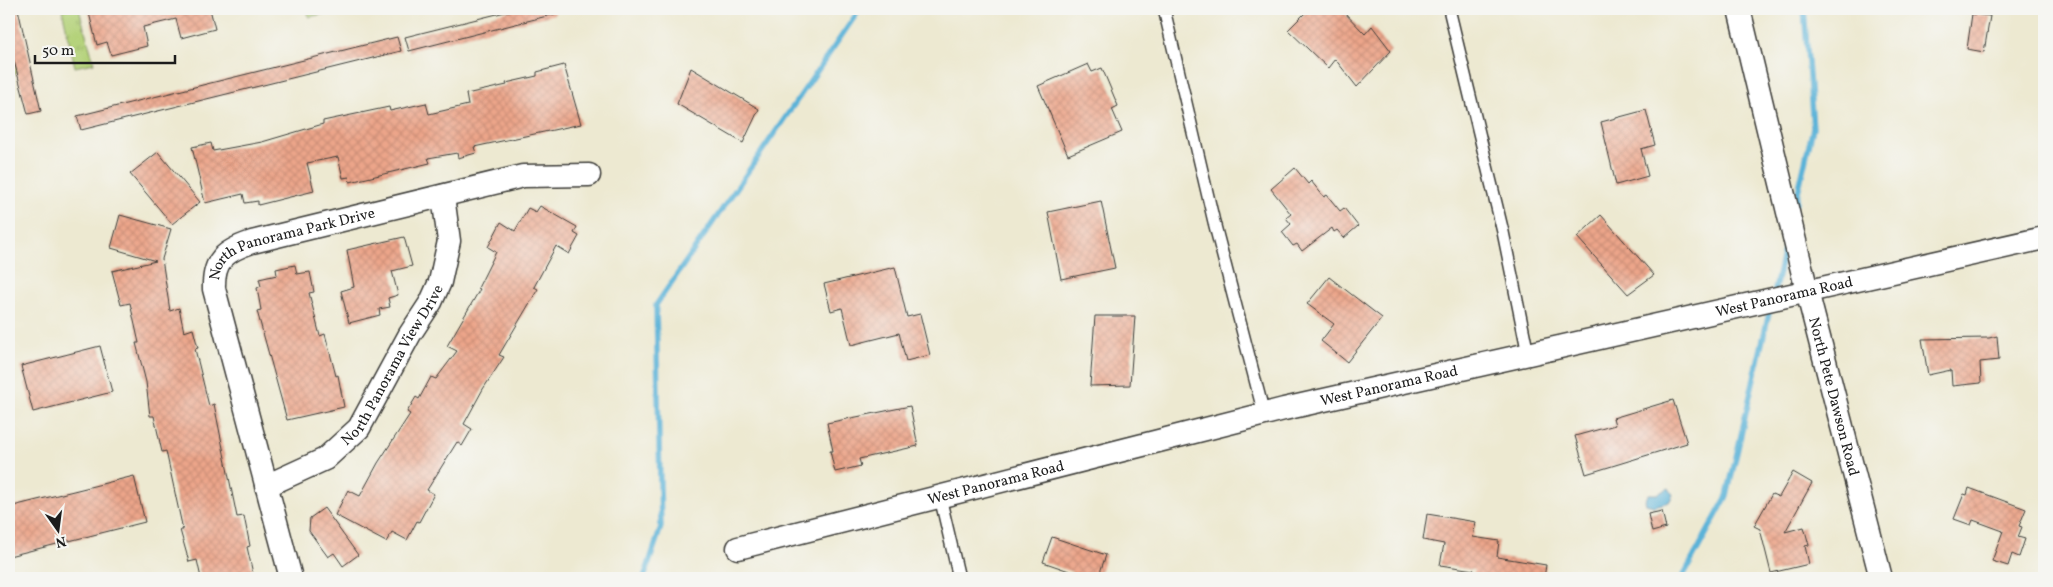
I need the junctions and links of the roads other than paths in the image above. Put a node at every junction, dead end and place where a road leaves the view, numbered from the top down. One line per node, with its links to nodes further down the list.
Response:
1 (1164, 9): 9 (lane)
2 (1449, 9): 8 (lane)
3 (1739, 9): 7 (street, North Pete Dawson Road)
4 (590, 176): 5 (street, North Panorama Park Drive)
5 (443, 196): 10 (street, North Panorama View Drive); 10 (street, North Panorama Park Drive)
6 (2044, 238): 7 (street, West Panorama Road)
7 (1807, 291): 8 (street, West Panorama Road); 15 (street, North Pete Dawson Road)
8 (1528, 354): 9 (street, West Panorama Road)
9 (1264, 414): 11 (street, West Panorama Road)
10 (266, 486): 13 (street, North Panorama Park Drive)
11 (940, 496): 12 (street, West Panorama Road); 14 (lane)
12 (738, 548)
13 (291, 578)
14 (959, 578)
15 (1881, 578)

